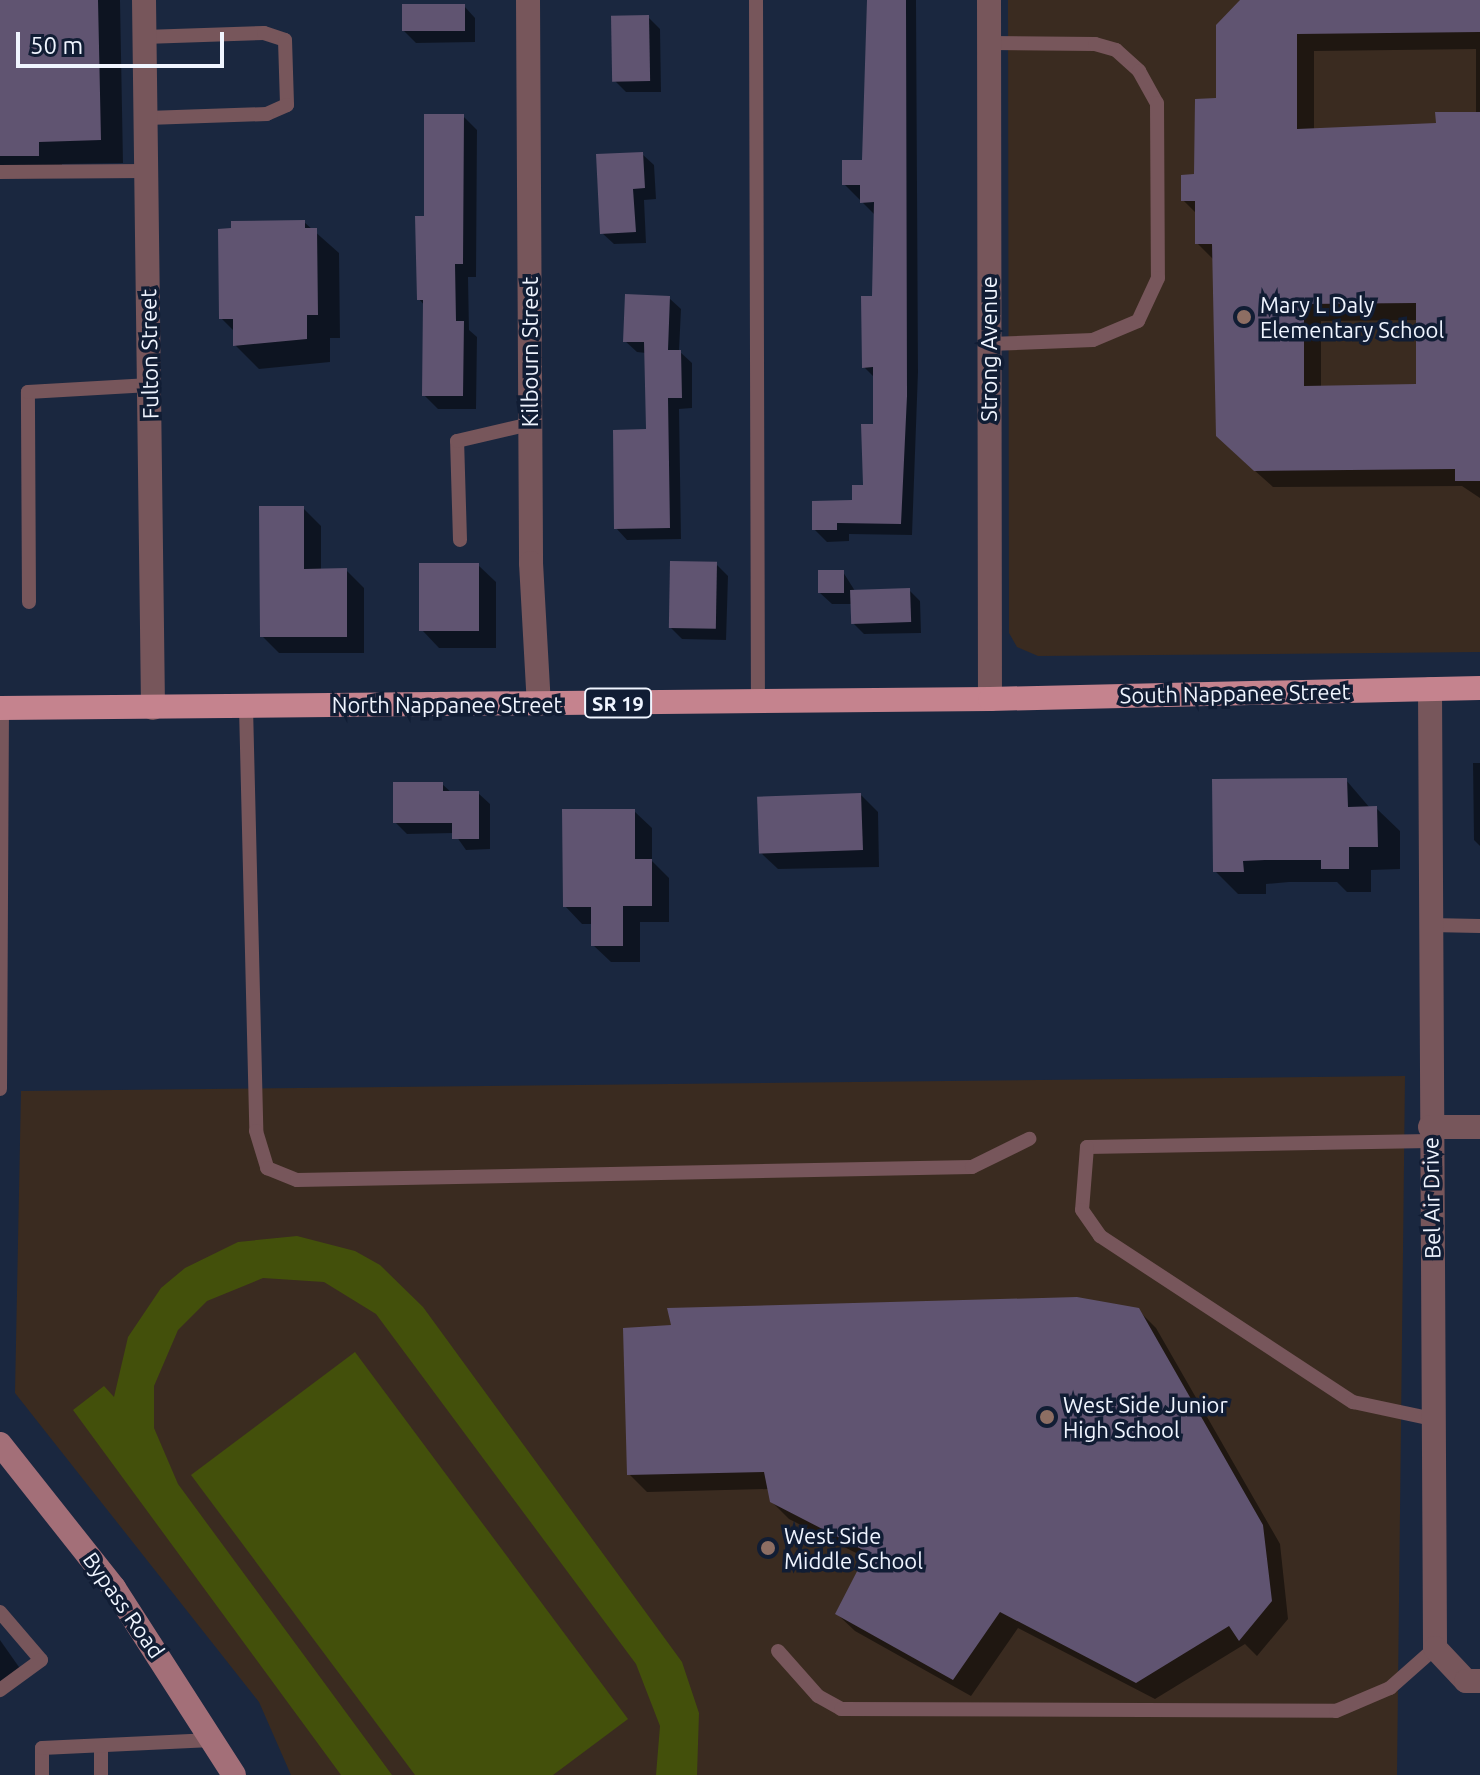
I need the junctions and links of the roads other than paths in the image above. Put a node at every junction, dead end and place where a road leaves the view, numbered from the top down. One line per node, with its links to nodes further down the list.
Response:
1 (144, 0): 5 (street, Fulton Street)
2 (528, 0): 12 (street, Kilbourn Street)
3 (756, 0): 18 (lane)
4 (989, 0): 6 (street, Strong Avenue)
5 (144, 37): 7 (street, Fulton Street); 7 (lane)
6 (989, 43): 10 (street, Strong Avenue); 10 (lane)
7 (147, 118): 8 (street, Fulton Street)
8 (146, 171): 9 (lane); 11 (street, Fulton Street)
9 (0, 172)
10 (989, 344): 17 (street, Strong Avenue)
11 (150, 385): 14 (lane); 22 (street, Fulton Street)
12 (530, 424): 13 (lane); 19 (street, Kilbourn Street)
13 (460, 540)
14 (29, 602)
15 (1480, 688): 16 (main road, South Nappanee Street / SR 19)
16 (1430, 689): 17 (main road, South Nappanee Street / SR 19); 23 (street, Bel Air Drive)
17 (990, 699): 18 (main road, North Nappanee Street / SR 19)
18 (758, 701): 19 (main road, North Nappanee Street / SR 19)
19 (539, 704): 20 (main road, North Nappanee Street / SR 19)
20 (246, 707): 22 (main road, North Nappanee Street / SR 19); 28 (lane)
21 (1, 708): 22 (main road, North Nappanee Street / SR 19); 25 (lane)
22 (153, 708)
23 (1430, 925): 24 (lane); 27 (street, Bel Air Drive)
24 (1480, 926)
25 (0, 1089)
26 (1480, 1127): 27 (street)
27 (1430, 1134): 29 (street, Bel Air Drive); 29 (lane)
28 (1029, 1139)
29 (1433, 1419): 32 (street, Bel Air Drive)
30 (0, 1444): 36 (main road, Bypass Road)
31 (0, 1612): 35 (lane)
32 (1435, 1648): 33 (lane); 34 (street)
33 (778, 1651)
34 (1480, 1681)
35 (0, 1690)
36 (212, 1740): 37 (lane); 40 (main road, Bypass Road)
37 (101, 1747): 38 (lane); 39 (lane)
38 (42, 1775)
39 (101, 1775)
40 (234, 1775)

